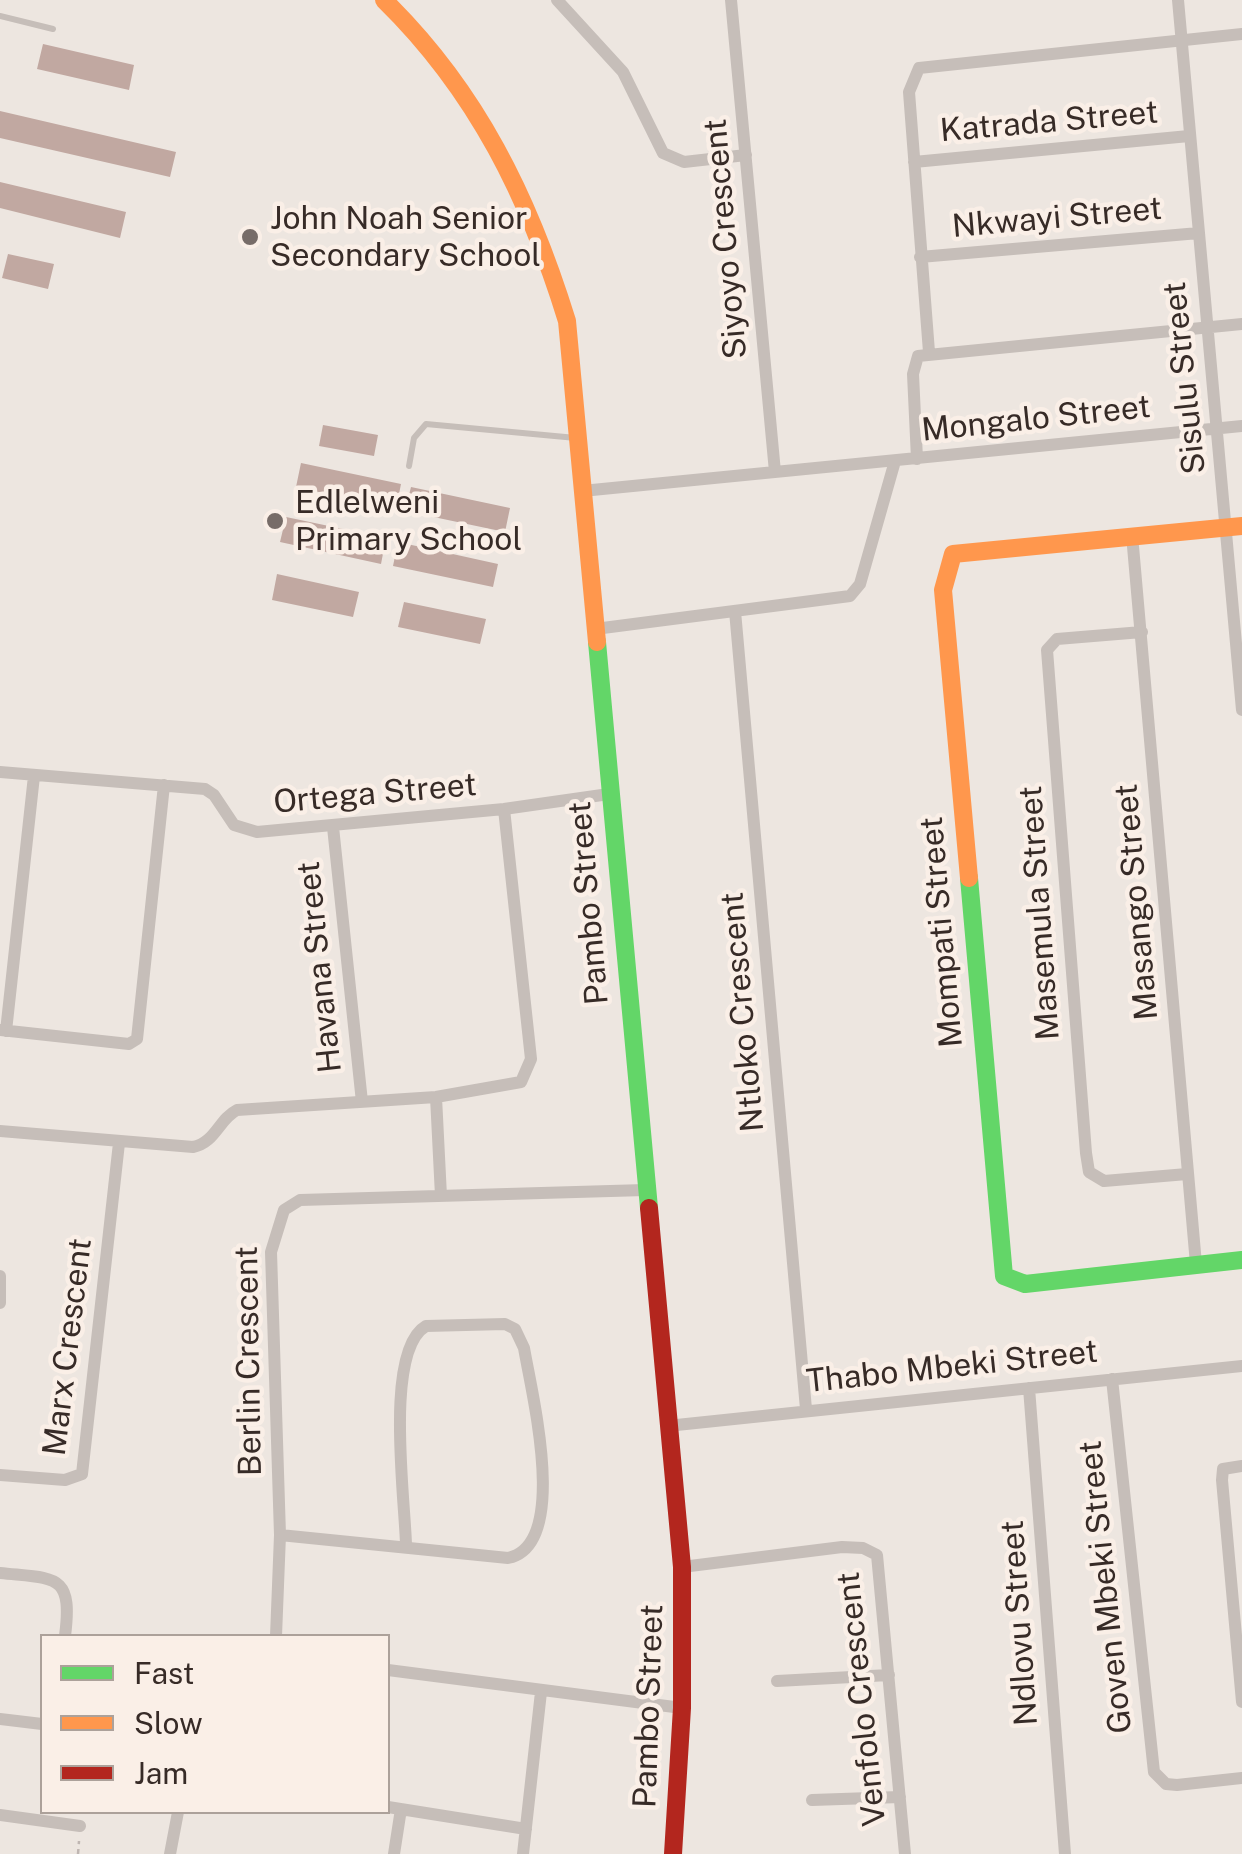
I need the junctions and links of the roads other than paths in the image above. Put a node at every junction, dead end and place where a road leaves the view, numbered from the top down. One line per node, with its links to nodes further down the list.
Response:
1 (557, 0): 10 (street)
2 (731, 0): 10 (street, Siyoyo Crescent)
3 (1178, 0): 8 (street, Sisulu Street)
4 (389, 1): 19 (street, Pambo Street)
5 (0, 16): 6 (lane)
6 (53, 29)
7 (1242, 34): 8 (street)
8 (1180, 41): 9 (street, Sisulu Street); 11 (street)
9 (1189, 136): 11 (street, Katrada Street); 12 (street, Sisulu Street)
10 (746, 155): 23 (street, Siyoyo Crescent)
11 (914, 162): 13 (street)
12 (1198, 234): 13 (street, Nkwayi Street); 15 (street, Sisulu Street)
13 (920, 257): 16 (street)
14 (1242, 324): 15 (street)
15 (1208, 327): 16 (street); 18 (street, Sisulu Street)
16 (929, 352): 20 (street)
17 (1242, 426): 18 (street, Mongalo Street)
18 (1219, 428): 20 (street, Mongalo Street); 25 (street, Sisulu Street)
19 (577, 438): 22 (lane); 24 (street, Pambo Street)
20 (917, 458): 21 (street, Mongalo Street)
21 (895, 460): 23 (street); 27 (street)
22 (409, 466)
23 (775, 472): 24 (street)
24 (582, 491): 28 (street, Pambo Street)
25 (1234, 527): 26 (street); 30 (street, Sisulu Street)
26 (1132, 536): 29 (street, Masango Street); 46 (street, Mompati Street)
27 (735, 611): 28 (street); 52 (street, Ntloko Crescent)
28 (595, 630): 34 (street, Pambo Street)
29 (1142, 632): 42 (street, Masango Street); 42 (street, Masemula Street)
30 (1242, 710)
31 (0, 772): 32 (street, Ortega Street)
32 (34, 776): 33 (street, Ortega Street); 37 (street)
33 (164, 784): 36 (street, Ortega Street); 37 (street)
34 (609, 794): 35 (street, Ortega Street); 43 (street, Pambo Street)
35 (504, 810): 36 (street, Ortega Street); 38 (street)
36 (333, 827): 39 (street, Havana Street)
37 (3, 1030)
38 (436, 1097): 39 (street); 44 (street)
39 (362, 1102): 41 (street)
40 (0, 1131): 41 (street)
41 (119, 1144): 55 (street, Marx Crescent)
42 (1187, 1174): 46 (street, Masango Street)
43 (645, 1190): 44 (street, Berlin Crescent); 53 (street, Pambo Street)
44 (442, 1196): 56 (street, Berlin Crescent)
45 (1242, 1260): 46 (street)
46 (1196, 1264)
47 (0, 1276): 48 (street)
48 (0, 1304)
49 (1242, 1366): 50 (street, Thabo Mbeki Street)
50 (1112, 1379): 51 (street, Thabo Mbeki Street); 70 (street, Goven Mbeki Street)
51 (1029, 1388): 52 (street, Thabo Mbeki Street); 83 (street, Ndlovu Street)
52 (806, 1409): 53 (street, Thabo Mbeki Street)
53 (667, 1426): 58 (street, Pambo Street)
54 (1242, 1466): 66 (street)
55 (0, 1476)
56 (280, 1534): 57 (street); 61 (street, Berlin Crescent)
57 (406, 1545): 57 (street)
58 (682, 1567): 63 (street, Venfolo Crescent); 67 (street, Pambo Street)
59 (0, 1573): 60 (street)
60 (64, 1634)
61 (276, 1634)
62 (390, 1670): 65 (street)
63 (890, 1675): 64 (street); 71 (street, Venfolo Crescent)
64 (777, 1681)
65 (540, 1692): 67 (street); 77 (street)
66 (1242, 1702)
67 (682, 1708): 81 (street, Pambo Street)
68 (0, 1719): 69 (street)
69 (40, 1724)
70 (1242, 1778)
71 (900, 1797): 72 (street); 82 (street, Venfolo Crescent)
72 (812, 1800)
73 (394, 1808): 77 (street); 79 (street)
74 (178, 1814): 78 (street)
75 (0, 1815): 76 (street)
76 (80, 1826)
77 (526, 1829): 80 (street)
78 (170, 1854)
79 (394, 1854)
80 (522, 1854)
81 (673, 1854)
82 (905, 1854)
83 (1066, 1854)

